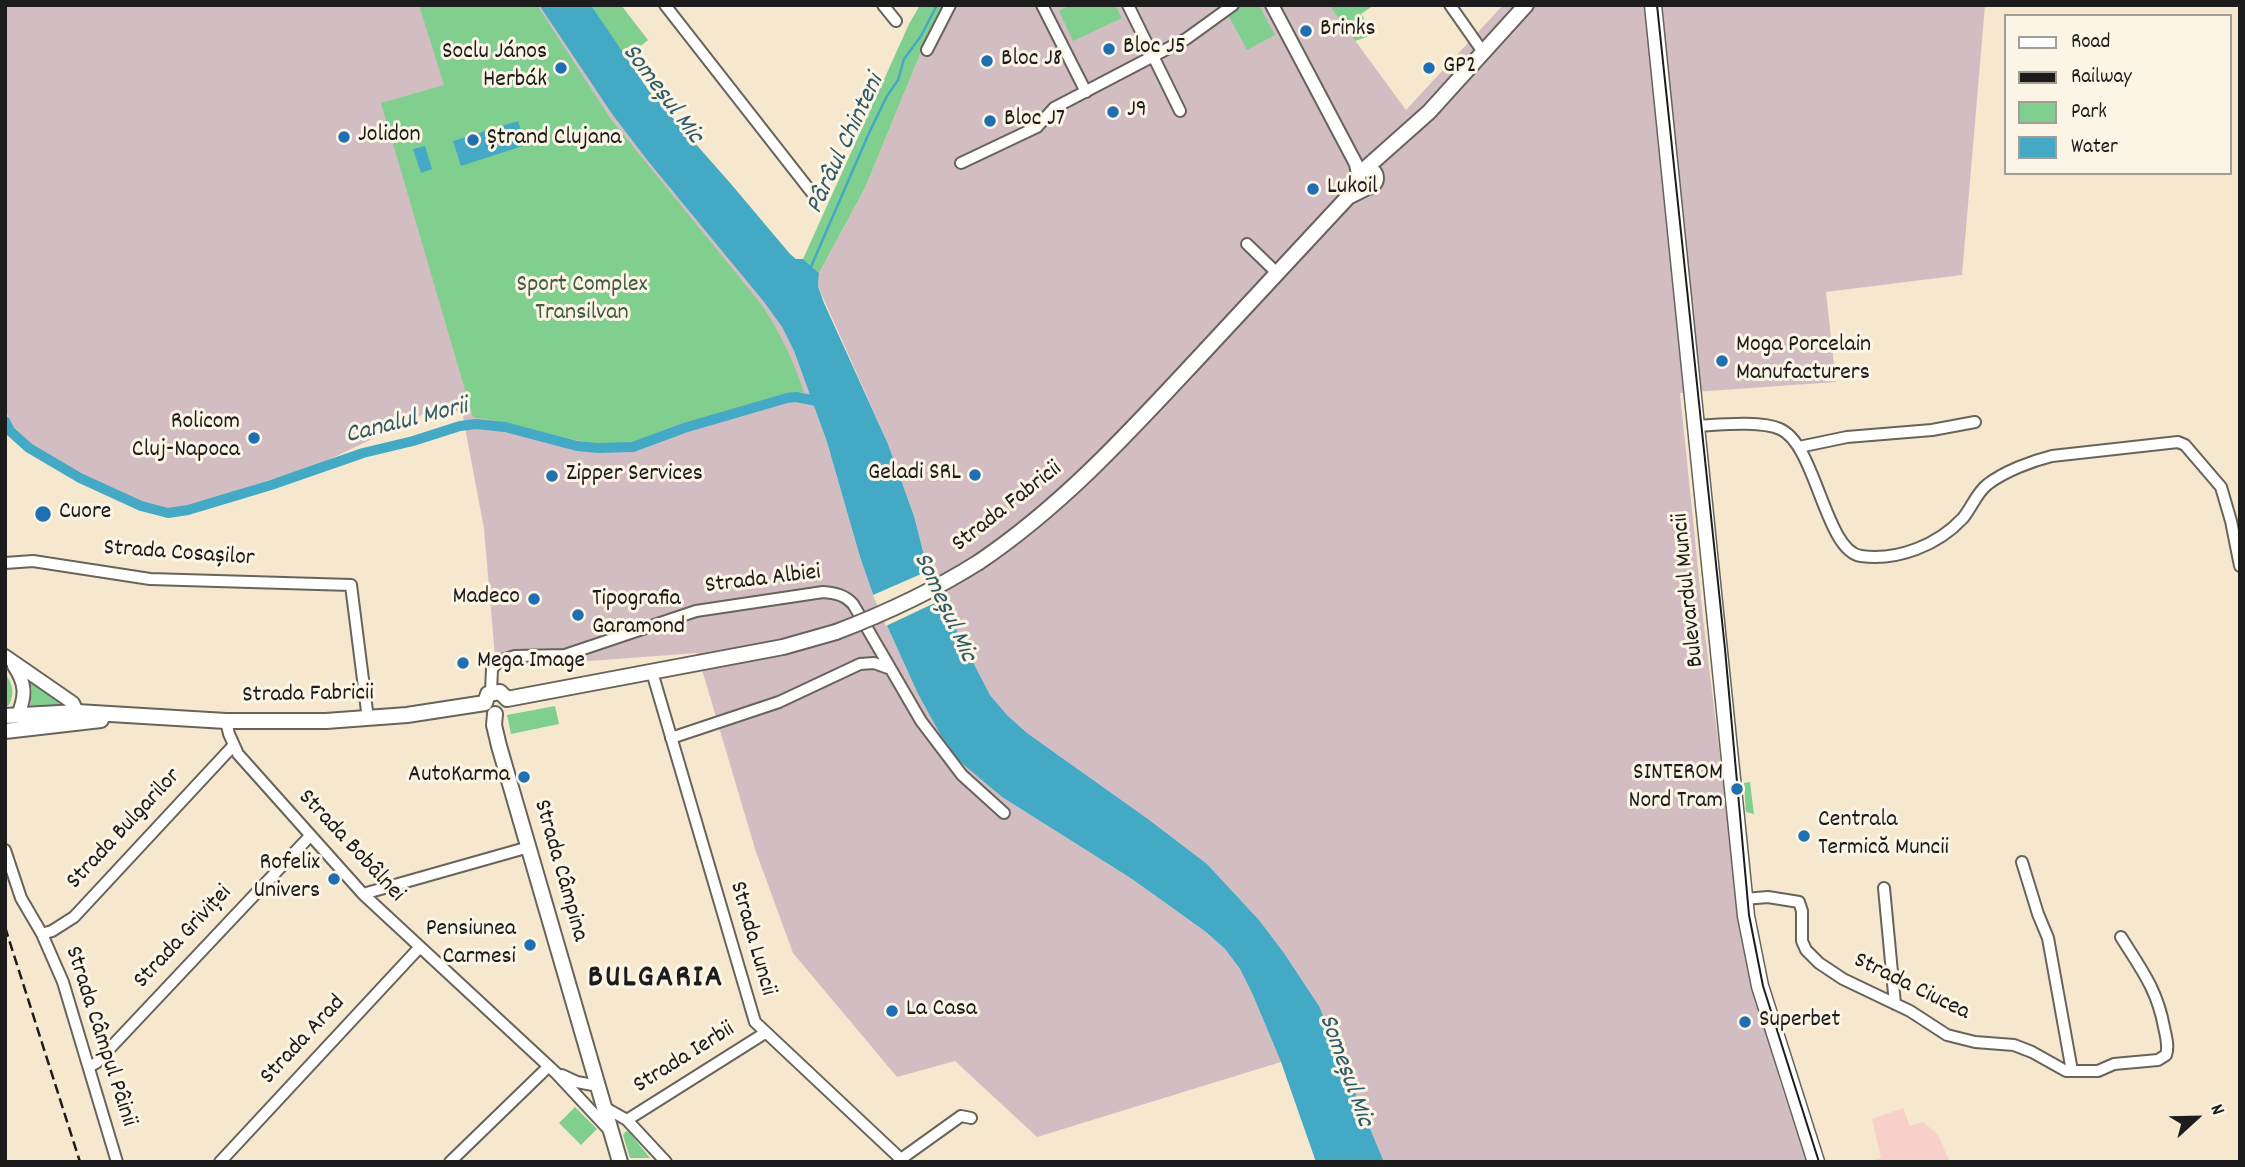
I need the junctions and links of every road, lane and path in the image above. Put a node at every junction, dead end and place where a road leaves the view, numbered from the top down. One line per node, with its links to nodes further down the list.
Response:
1 (665, 5): 19 (street)
2 (883, 5): 11 (street)
3 (950, 5): 12 (street)
4 (1042, 5): 15 (street)
5 (1128, 5): 14 (street)
6 (1233, 5): 14 (street)
7 (1272, 5): 18 (street)
8 (1450, 5): 13 (street)
9 (1526, 5): 13 (main road, Strada Fabricii)
10 (1653, 5): 23 (main road, Bulevardul Muncii)
11 (896, 21)
12 (927, 50)
13 (1483, 52): 18 (main road, Strada Fabricii)
14 (1154, 57): 15 (street); 16 (street)
15 (1086, 92): 17 (street)
16 (1180, 111)
17 (961, 163)
18 (1363, 174): 21 (main road, Strada Fabricii)
19 (816, 198)
20 (1247, 244): 21 (street)
21 (1277, 273): 31 (main road, Strada Fabricii, bridge)
22 (1975, 422): 24 (street)
23 (1695, 426): 24 (street); 49 (main road, Bulevardul Muncii)
24 (1799, 447): 26 (street)
25 (5, 563): 37 (street, Strada Cosașilor)
26 (2240, 566)
27 (871, 636): 29 (street); 30 (street, Strada Albiei); 32 (street, Strada Albiei)
28 (7, 658): 35 (street); 36 (street)
29 (860, 664): 30 (street); 40 (street)
30 (888, 668): 42 (street, Strada Albiei)
31 (652, 672): 33 (main road, Strada Fabricii); 40 (street, Strada Luncii)
32 (488, 697): 33 (main road); 34 (main road); 37 (main road, Strada Fabricii)
33 (507, 699): 34 (main road)
34 (495, 714): 44 (main road, Strada Câmpina)
35 (12, 716): 36 (main road, Strada Fabricii)
36 (74, 718): 38 (main road, Strada Fabricii); 39 (main road, Strada Fabricii)
37 (368, 719): 38 (main road, Strada Fabricii)
38 (226, 721): 41 (street, Strada Bobâlnei)
39 (5, 731)
40 (671, 738): 54 (street, Strada Luncii)
41 (233, 746): 43 (street, Strada Bobâlnei); 50 (street, Strada Bulgarilor)
42 (1004, 813)
43 (310, 836): 48 (street, Strada Bobâlnei); 55 (street, Strada Griviței)
44 (529, 847): 48 (street); 58 (main road, Strada Câmpina)
45 (5, 850): 50 (street, Strada Câmpul Pâinii)
46 (2022, 862): 57 (street)
47 (1884, 888): 53 (street)
48 (363, 894): 52 (street, Strada Bobâlnei)
49 (1744, 899): 53 (street, Strada Ciucea); 69 (main road, Bulevardul Muncii)
50 (42, 934): 55 (street, Strada Câmpul Pâinii)
51 (2121, 937): 57 (street)
52 (419, 948): 56 (street, Strada Bobâlnei); 65 (street, Strada Arad)
53 (1895, 1004): 57 (street, Strada Ciucea)
54 (765, 1033): 61 (street, Strada Ierbii); 63 (street, Strada Luncii)
55 (89, 1067): 64 (street, Strada Câmpul Pâinii)
56 (552, 1070): 58 (street, Strada Bobâlnei); 62 (street, Strada Bobâlnei); 66 (street)
57 (2072, 1072)
58 (598, 1086): 59 (main road, Strada Câmpina)
59 (604, 1107): 61 (street); 62 (main road, Strada Câmpina)
60 (971, 1118): 63 (street)
61 (627, 1121): 68 (street)
62 (613, 1134): 67 (main road, Strada Câmpina)
63 (902, 1160)
64 (117, 1162)
65 (220, 1162)
66 (450, 1162)
67 (620, 1162)
68 (666, 1162)
69 (1816, 1162)

